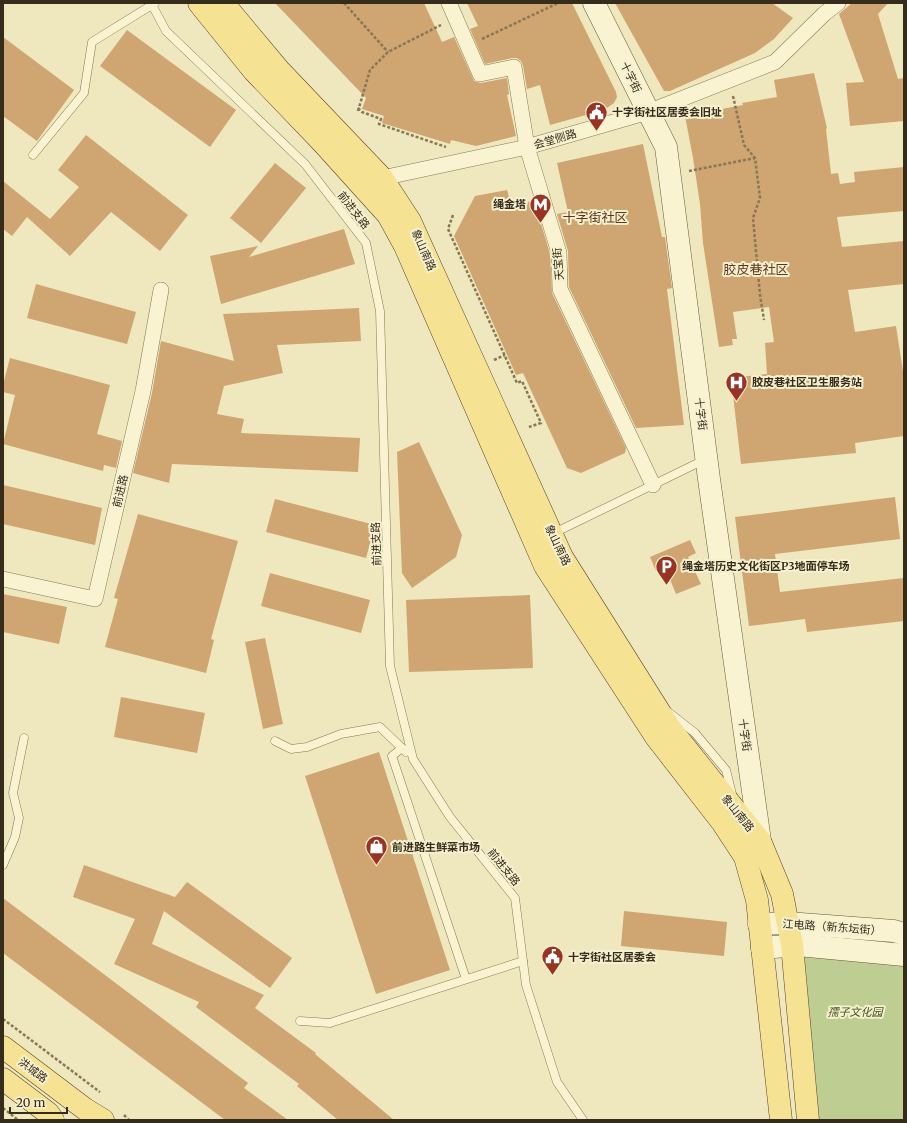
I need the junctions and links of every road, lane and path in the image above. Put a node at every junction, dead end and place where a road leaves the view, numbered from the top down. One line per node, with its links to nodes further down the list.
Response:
1 (199, 3): 35 (main road, 象山南路)
2 (223, 3): 19 (main road, 象山南路)
3 (344, 3): 11 (path)
4 (449, 3): 9 (street, 天宝街)
5 (558, 3): 10 (path)
6 (594, 3): 13 (street, 十字街)
7 (838, 3): 12 (street, 会堂侧路)
8 (153, 4): 16 (lane); 31 (lane, 前进支路)
9 (456, 18): 10 (street, 天宝街); 11 (path)
10 (468, 46): 14 (street, 天宝街)
11 (388, 52): 15 (path)
12 (730, 80): 13 (street, 会堂侧路); 17 (path)
13 (648, 112): 14 (street, 会堂侧路); 18 (street, 十字街)
14 (526, 147): 19 (street, 会堂侧路); 25 (street, 天宝街)
15 (450, 148)
16 (33, 155)
17 (755, 158): 18 (path); 22 (path)
18 (669, 175): 24 (street, 十字街)
19 (382, 178): 26 (main road, 象山南路)
20 (453, 215): 23 (path)
21 (160, 290): 27 (street, 前进路)
22 (764, 320)
23 (528, 428)
24 (706, 459): 25 (lane); 32 (street, 十字街)
25 (653, 485): 26 (lane)
26 (552, 534): 32 (main road, 象山南路)
27 (3, 579)
28 (24, 738): 33 (lane)
29 (274, 741): 30 (lane)
30 (402, 748): 31 (lane); 41 (lane)
31 (413, 759): 40 (lane, 前进支路)
32 (760, 841): 34 (main road, 象山南路)
33 (3, 864)
34 (787, 923): 35 (street, 江电路（新东坛街）); 36 (street, 江电路（新东坛街）); 37 (main road, 象山南路)
35 (759, 924): 38 (main road, 象山南路)
36 (904, 934)
37 (792, 945): 38 (street, 江电路（新东坛街）); 39 (street, 江电路（新东坛街）); 51 (main road, 象山南路)
38 (762, 948): 50 (main road, 象山南路)
39 (904, 956)
40 (523, 961): 41 (lane); 49 (lane, 前进支路)
41 (466, 979): 42 (lane)
42 (300, 1021)
43 (3, 1047): 48 (main road, 洪城路)
44 (3, 1079): 47 (main road)
45 (3, 1108): 46 (path)
46 (18, 1120)
47 (53, 1120)
48 (103, 1120)
49 (583, 1120)
50 (781, 1120)
51 (808, 1120)

